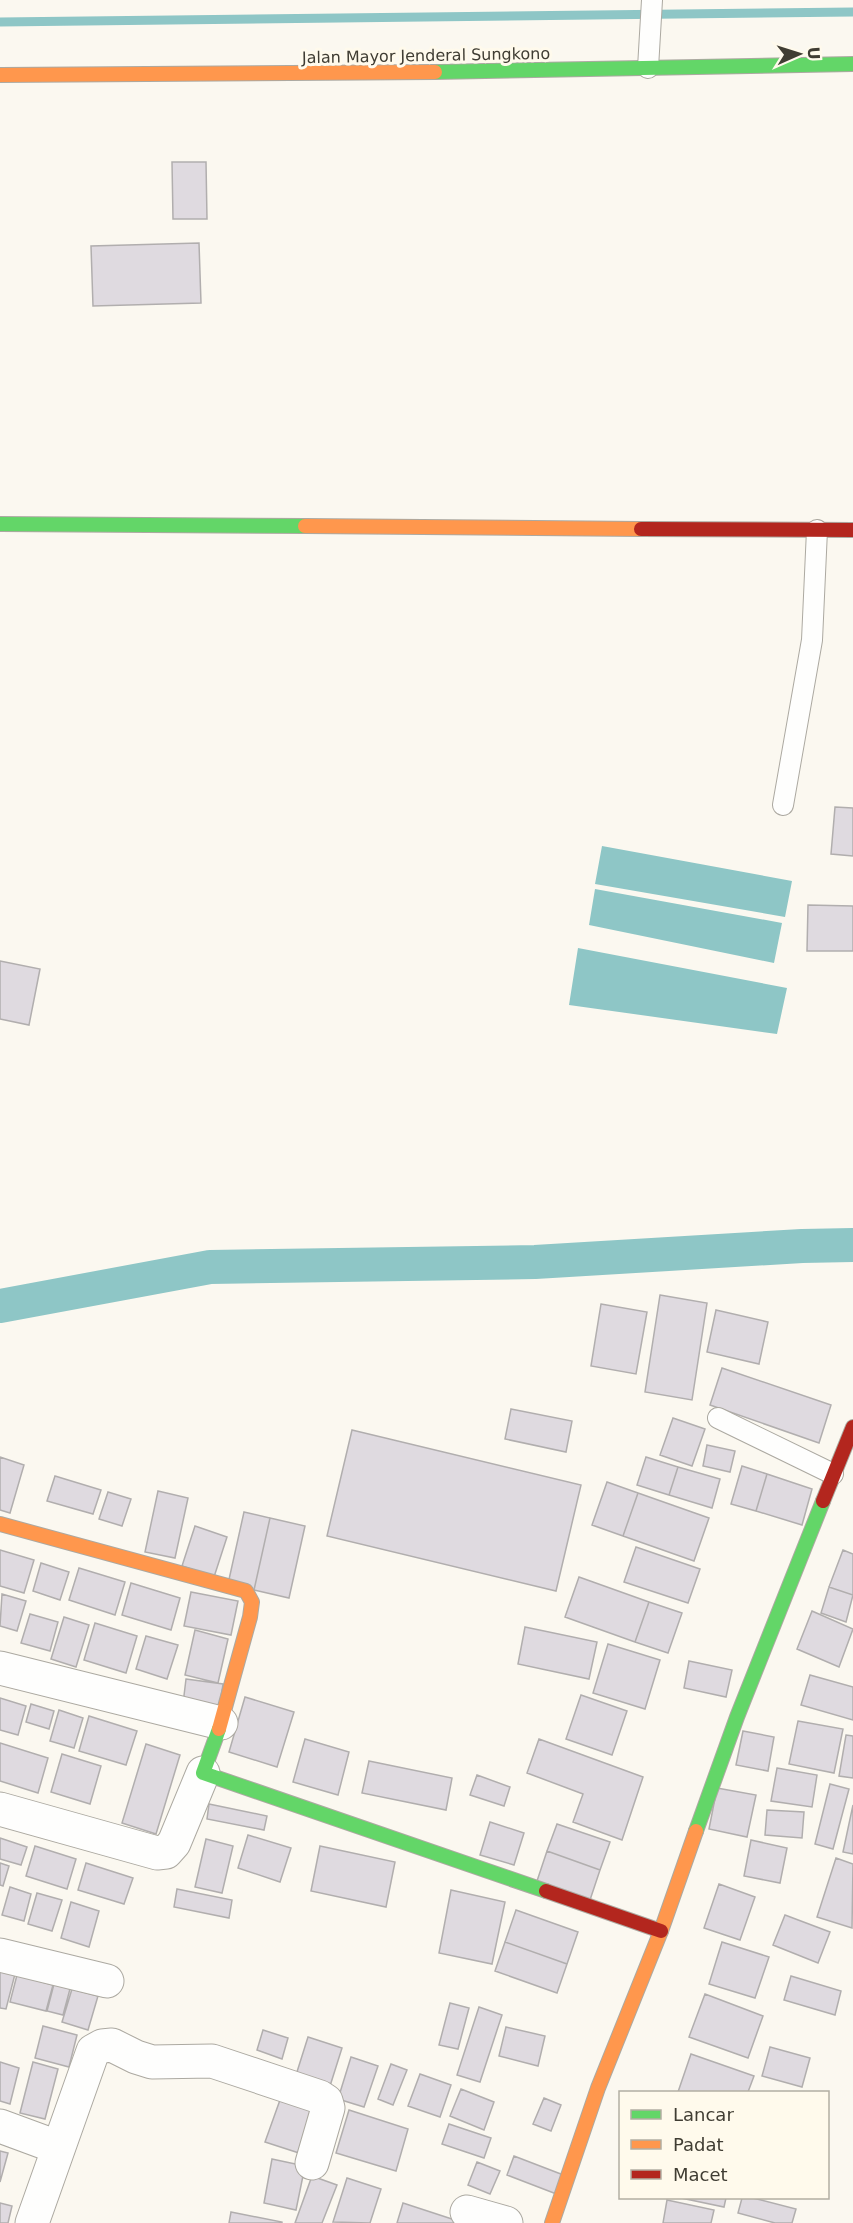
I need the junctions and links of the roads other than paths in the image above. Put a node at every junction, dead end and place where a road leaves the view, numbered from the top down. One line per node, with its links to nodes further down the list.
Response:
1 (652, 1): 3 (lane)
2 (853, 64): 3 (street, Jalan Mayor Jenderal Sungkono)
3 (648, 68): 4 (street, Jalan Mayor Jenderal Sungkono)
4 (0, 75)
5 (0, 524): 6 (street)
6 (817, 530): 7 (street); 8 (lane)
7 (853, 530)
8 (783, 805)
9 (718, 1418): 11 (lane)
10 (853, 1427): 11 (street)
11 (833, 1473): 17 (street)
12 (0, 1524): 14 (street)
13 (0, 1668): 14 (street)
14 (221, 1723): 15 (street)
15 (202, 1773): 16 (street); 17 (street)
16 (0, 1809)
17 (661, 1931): 26 (street)
18 (0, 1955): 19 (street)
19 (107, 1981)
20 (0, 2126): 21 (street)
21 (61, 2137): 22 (street); 24 (street)
22 (312, 2163)
23 (467, 2212): 25 (street)
24 (32, 2223)
25 (507, 2223)
26 (552, 2223)

